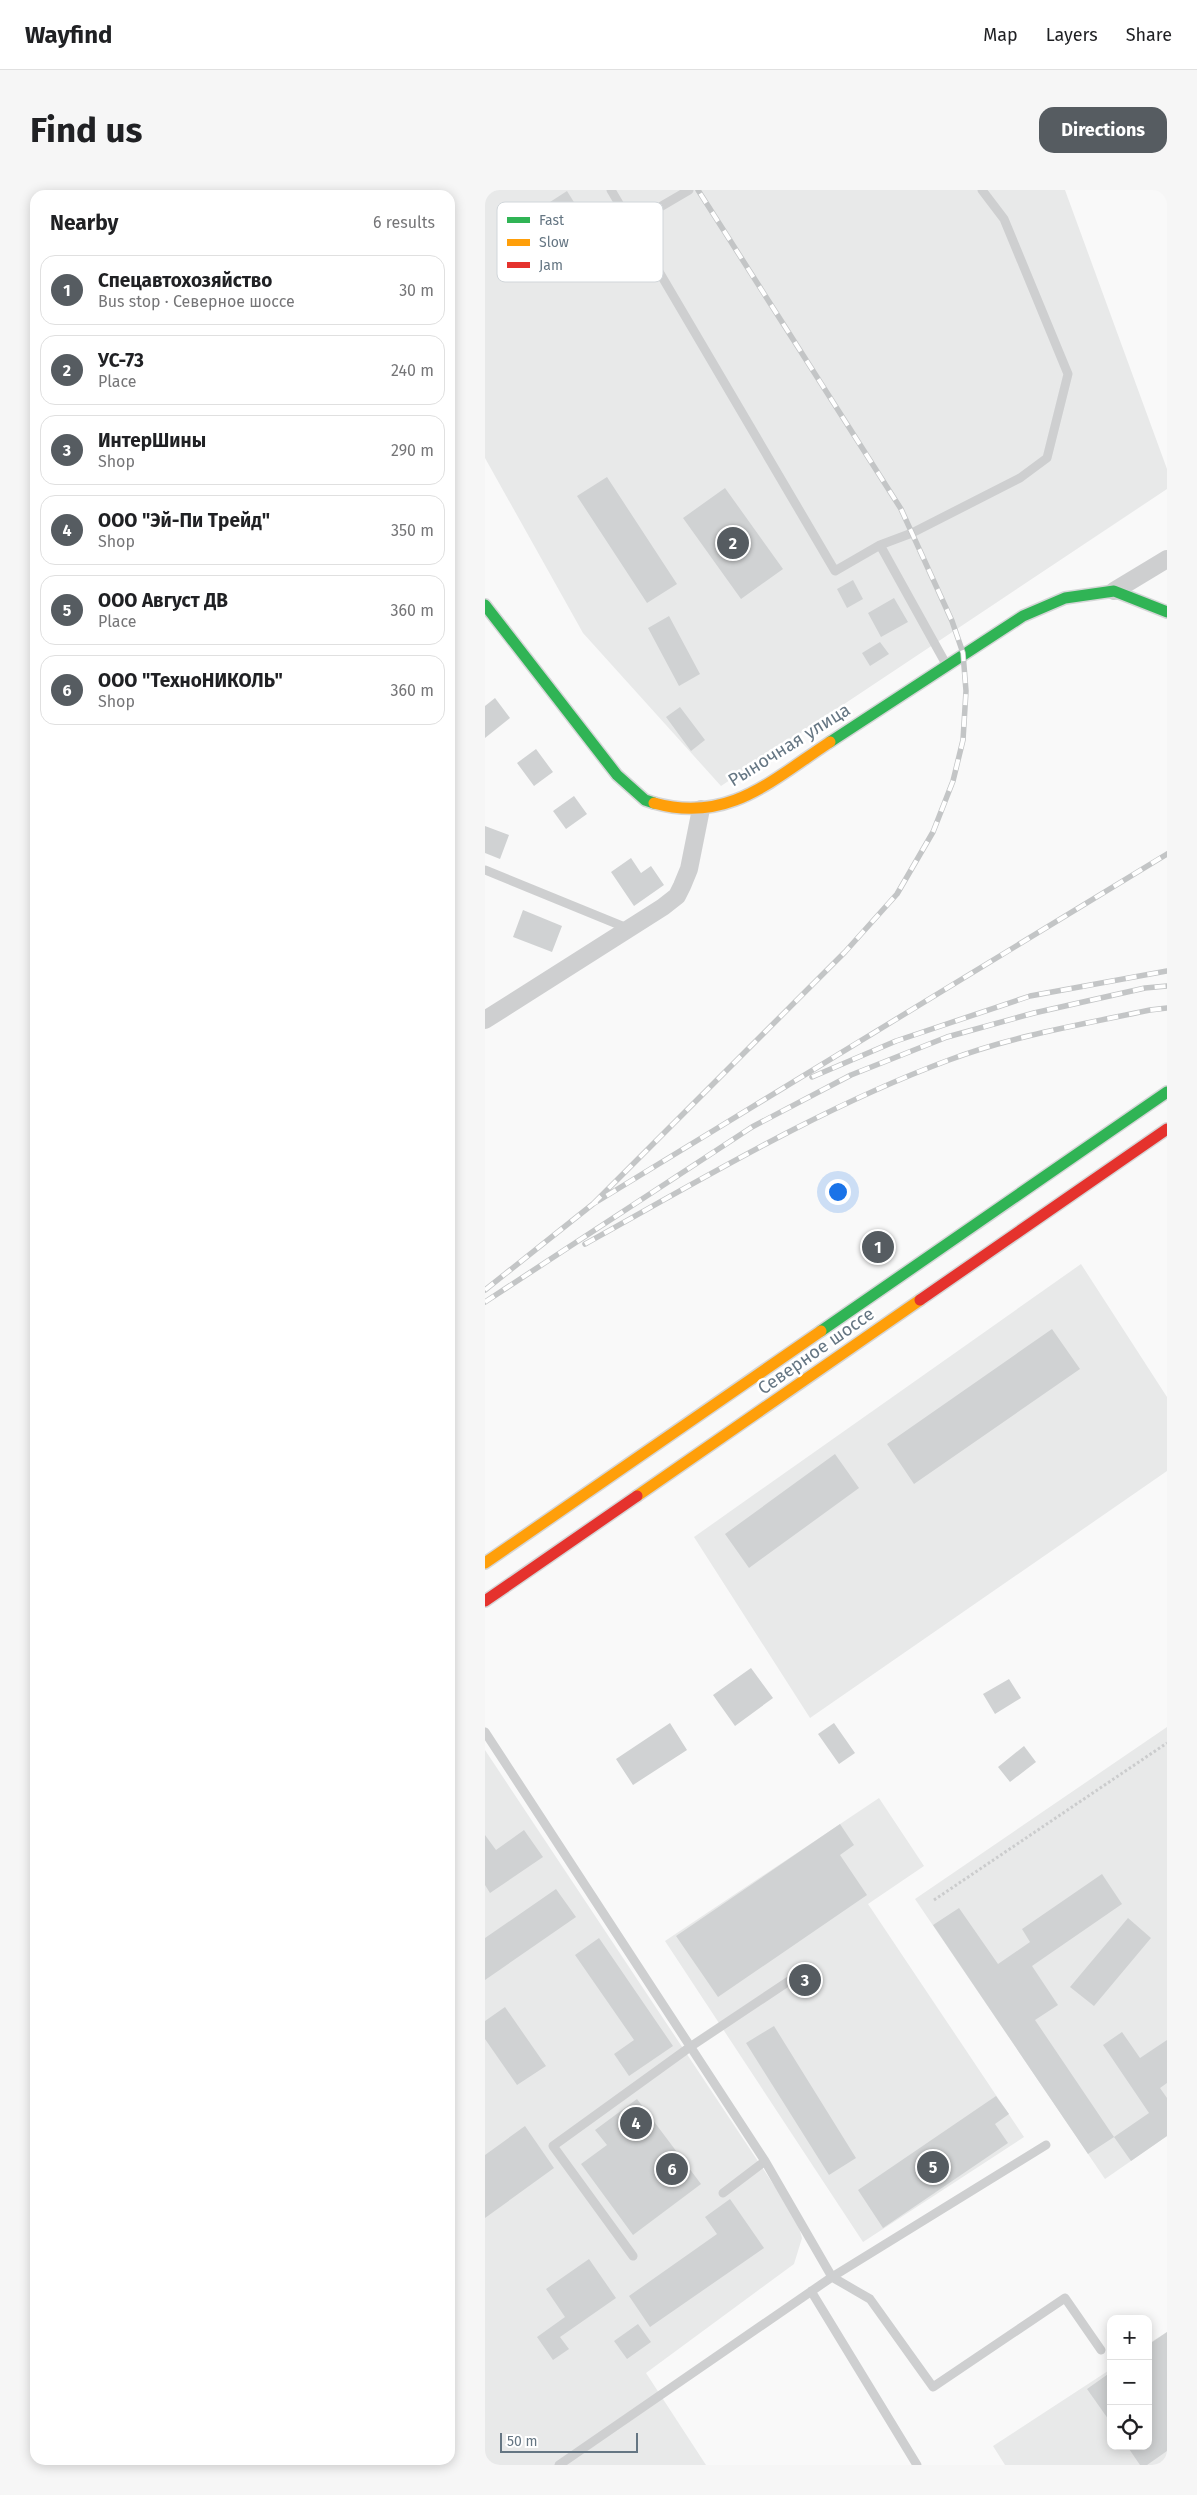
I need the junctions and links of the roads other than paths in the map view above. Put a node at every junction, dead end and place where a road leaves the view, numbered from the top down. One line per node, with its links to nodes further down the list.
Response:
1 (611, 190): 4 (lane)
2 (689, 190): 5 (lane)
3 (982, 190): 7 (lane)
4 (618, 202)
5 (663, 205)
6 (663, 278): 7 (lane)
7 (880, 545): 12 (lane)
8 (1167, 559): 9 (street)
9 (1114, 591): 11 (main road, Рыночная улица); 12 (main road, Рыночная улица)
10 (485, 605): 13 (main road, Рыночная улица)
11 (1167, 612)
12 (947, 664): 13 (main road, Рыночная улица)
13 (701, 809): 15 (street)
14 (485, 870): 15 (lane)
15 (627, 928): 16 (street)
16 (485, 1020)
17 (1167, 1092): 19 (main road, Северное шоссе)
18 (1167, 1129): 20 (main road, Северное шоссе)
19 (485, 1563)
20 (485, 1601)
21 (485, 1732): 23 (lane)
22 (792, 1979): 23 (lane)
23 (690, 2047): 25 (lane); 27 (lane)
24 (1046, 2145): 28 (lane)
25 (765, 2161): 26 (lane); 28 (lane)
26 (723, 2193)
27 (633, 2256)
28 (832, 2277): 29 (lane); 30 (lane)
29 (811, 2291): 31 (lane); 32 (lane)
30 (1101, 2350)
31 (559, 2465)
32 (917, 2465)

